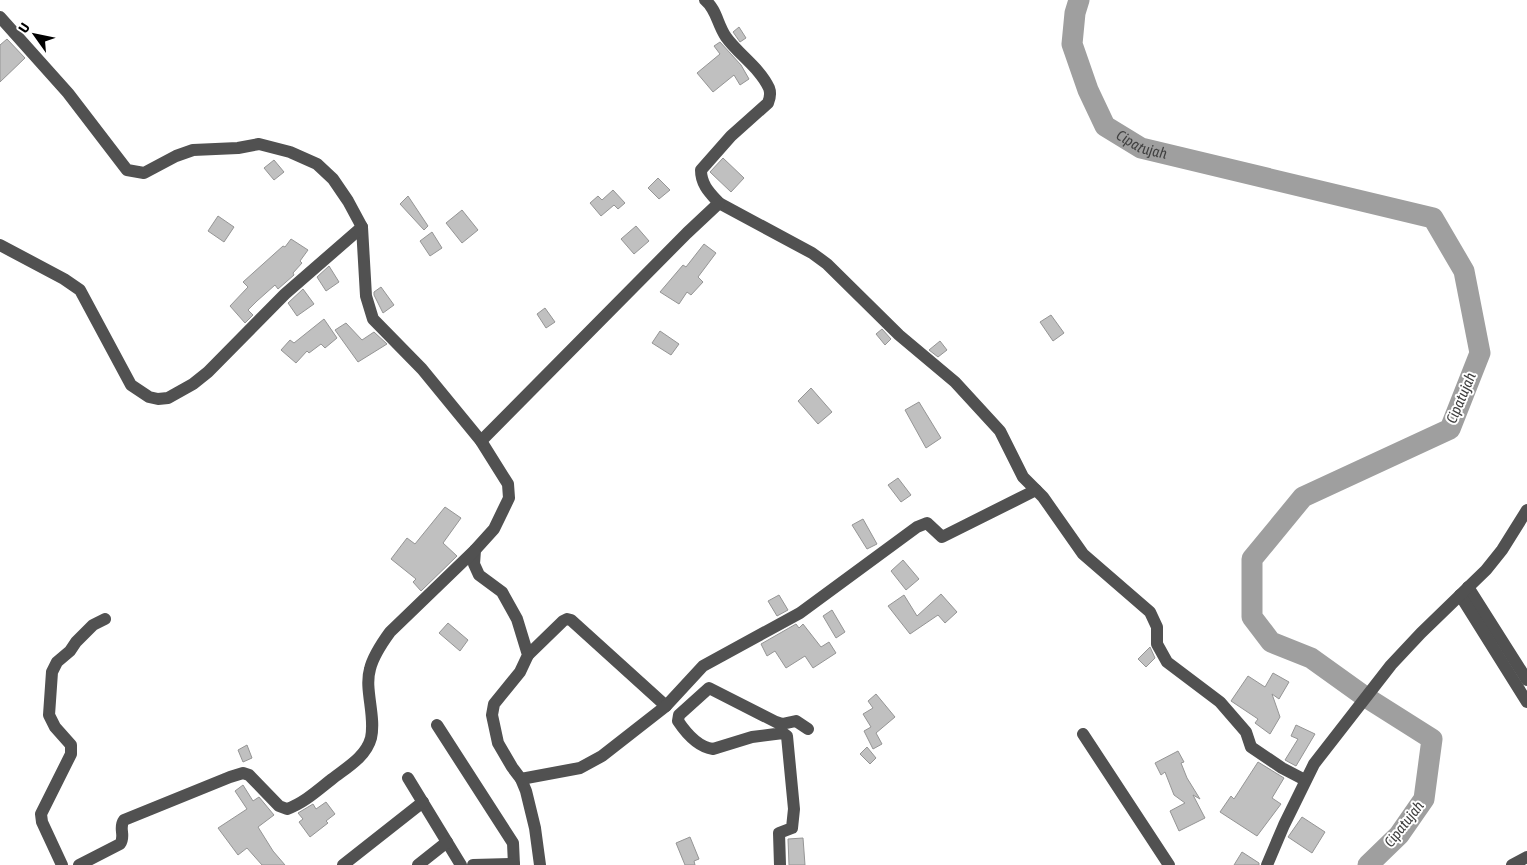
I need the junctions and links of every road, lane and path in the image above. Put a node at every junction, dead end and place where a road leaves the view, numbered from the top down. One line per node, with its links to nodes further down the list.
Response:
1 (705, 0): 3 (street)
2 (0, 17): 4 (street)
3 (719, 203): 6 (street); 7 (street)
4 (362, 227): 5 (street); 6 (street)
5 (0, 245)
6 (481, 441): 9 (street)
7 (1036, 490): 15 (street); 21 (street)
8 (1527, 510): 10 (street)
9 (475, 550): 12 (street); 28 (street)
10 (1464, 591): 13 (street); 14 (street); 21 (street)
11 (105, 619): 27 (street)
12 (528, 655): 15 (street); 20 (street)
13 (1527, 680)
14 (1527, 702)
15 (666, 706): 20 (street)
16 (437, 725): 26 (street)
17 (808, 729): 33 (street)
18 (1083, 734): 34 (street)
19 (408, 778): 22 (street)
20 (521, 779): 32 (street)
21 (1306, 780): 35 (street)
22 (423, 802): 23 (street); 29 (street)
23 (447, 842): 25 (street); 30 (street)
24 (1527, 857): 36 (street)
25 (425, 863)
26 (514, 864): 31 (street)
27 (62, 865)
28 (79, 865)
29 (343, 865)
30 (461, 865)
31 (473, 865)
32 (540, 865)
33 (780, 865)
34 (1169, 865)
35 (1267, 865)
36 (1512, 865)

